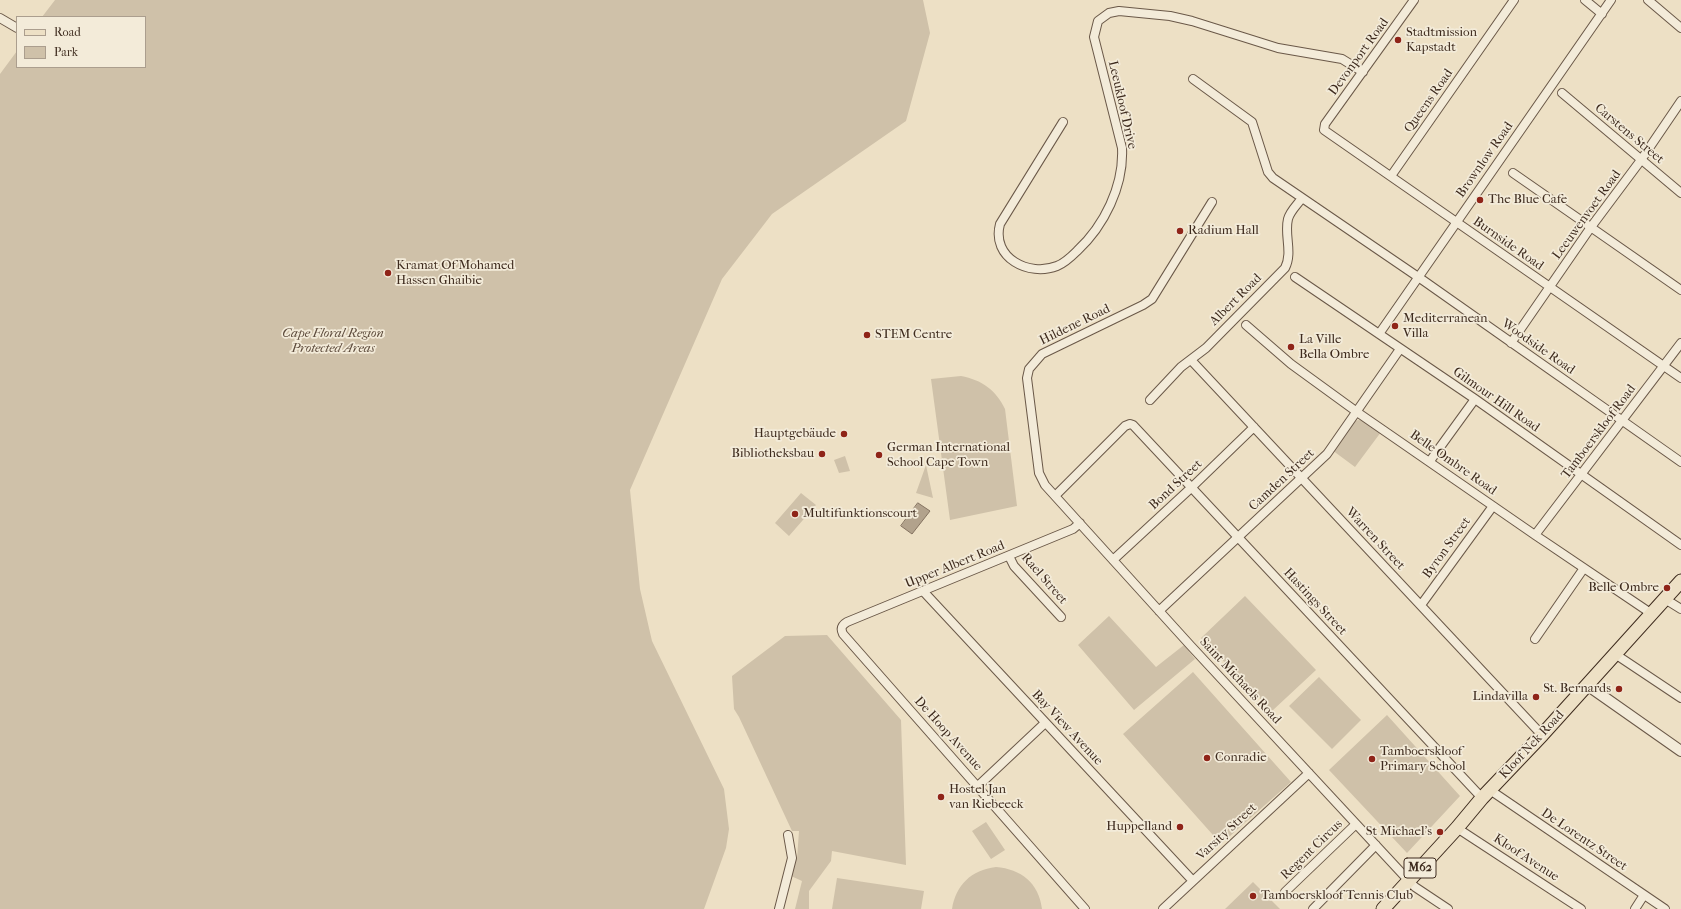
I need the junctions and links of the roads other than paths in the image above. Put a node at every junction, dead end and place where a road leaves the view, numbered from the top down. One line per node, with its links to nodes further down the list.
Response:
1 (1414, 0): 10 (street, Devonport Road)
2 (1514, 0): 18 (street, Queens Road)
3 (1585, 0): 6 (street)
4 (1611, 0): 6 (street, Brownlow Road)
5 (1648, 0): 9 (street)
6 (1602, 14): 22 (street, Brownlow Road)
7 (0, 18): 8 (street)
8 (16, 27)
9 (1681, 28)
10 (1363, 72): 14 (street, Leeukloof Drive); 15 (street, Devonport Road)
11 (1194, 79): 20 (street, Woodside Road)
12 (1562, 93): 16 (street, Carstens Street)
13 (1680, 106): 16 (street, Leeuwenvoet Road)
14 (1063, 122)
15 (1324, 128): 18 (street, Burnside Road)
16 (1641, 160): 19 (street, Carstens Street); 23 (street, Leeuwenvoet Road)
17 (1513, 172): 23 (street)
18 (1391, 176): 22 (street, Burnside Road)
19 (1681, 193)
20 (1302, 198): 25 (street, Woodside Road); 33 (street, Albert Road)
21 (1212, 202): 46 (street, Hildene Road)
22 (1456, 222): 25 (street, Brownlow Road); 26 (street, Burnside Road)
23 (1591, 227): 26 (street, Leeuwenvoet Road); 27 (street)
24 (1295, 277): 29 (street, Gilmour Hill Road)
25 (1417, 277): 29 (street, Brownlow Road); 30 (street, Woodside Road)
26 (1550, 287): 30 (street, Leeuwenvoet Road); 34 (street, Burnside Road)
27 (1681, 290)
28 (1246, 326): 38 (street, Belle Ombre Road)
29 (1379, 334): 32 (street, Gilmour Hill Road)
30 (1511, 343): 39 (street, Woodside Road)
31 (1681, 343): 34 (street, Tamboerskloof Road)
32 (1400, 349): 36 (street, Gilmour Hill Road); 38 (street, Camden Street)
33 (1191, 360): 37 (street, Albert Road); 40 (street, Warren Street)
34 (1664, 366): 35 (street, Burnside Road); 39 (street, Tamboerskloof Road)
35 (1681, 378)
36 (1475, 399): 41 (street); 43 (street, Gilmour Hill Road)
37 (1150, 400)
38 (1356, 412): 41 (street, Belle Ombre Road); 44 (street, Camden Street)
39 (1624, 421): 42 (street, Woodside Road); 43 (street, Tamboerskloof Road)
40 (1254, 427): 44 (street, Warren Street); 45 (street, Bond Street)
41 (1430, 462): 47 (street, Belle Ombre Road)
42 (1681, 462)
43 (1582, 475): 49 (street, Tamboerskloof Road); 51 (street, Gilmour Hill Road)
44 (1302, 478): 50 (street, Camden Street); 58 (street, Warren Street)
45 (1192, 487): 46 (street, Hastings Street); 50 (street, Hastings Street); 53 (street, Bond Street)
46 (1055, 496): 48 (street, Saint Michaels Road)
47 (1493, 506): 49 (street, Belle Ombre Road); 58 (street, Byron Street)
48 (1080, 523): 52 (street, Upper Albert Road); 53 (street, Saint Michaels Road)
49 (1535, 536): 54 (street, Belle Ombre Road)
50 (1238, 537): 60 (street, Camden Street); 73 (street, Hastings Street)
51 (1681, 545)
52 (1009, 556): 56 (street, Upper Albert Road); 62 (street, Rael Street)
53 (1113, 560): 60 (street, Saint Michaels Road)
54 (1584, 568): 61 (street, Belle Ombre Road); 64 (street)
55 (1681, 581): 57 (main road, Kloof Nek Road / M62)
56 (923, 591): 63 (street, Upper Albert Road); 68 (street, Bay View Avenue)
57 (1665, 599): 59 (street); 61 (main road, Kloof Nek Road / M62)
58 (1421, 605): 69 (street, Warren Street)
59 (1681, 609)
60 (1159, 611): 71 (street, Saint Michaels Road)
61 (1652, 614): 65 (main road, Kloof Nek Road / M62)
62 (1061, 617)
63 (842, 629): 72 (street, De Hoop Avenue)
64 (1535, 639)
65 (1615, 654): 66 (main road, Kloof Nek Road / M62); 67 (street)
66 (1587, 685): 69 (main road, Kloof Nek Road / M62); 70 (street)
67 (1681, 698)
68 (1045, 723): 72 (street); 78 (street, Bay View Avenue)
69 (1542, 735): 73 (main road, Kloof Nek Road / M62)
70 (1681, 751)
71 (1309, 772): 74 (street, Saint Michaels Road); 78 (street, Varsity Street)
72 (978, 786): 83 (street, De Hoop Avenue)
73 (1486, 794): 75 (main road, Kloof Nek Road / M62); 81 (street, De Lorentz Street)
74 (1356, 824): 77 (street, Saint Michaels Road); 80 (street, Regent Circus)
75 (1457, 828): 79 (main road, Kloof Nek Road / M62); 88 (street, Kloof Avenue)
76 (788, 835): 82 (street)
77 (1376, 846): 79 (street, Saint Michaels Road); 85 (street)
78 (1193, 880): 84 (street, Varsity Street)
79 (1409, 881): 86 (main road, Kloof Nek Road / M62); 87 (street, Saint Michaels Road)
80 (1285, 892)
81 (1644, 895): 89 (street); 90 (street, De Lorentz Street)
82 (779, 909)
83 (1085, 909)
84 (1163, 909)
85 (1313, 909)
86 (1383, 909)
87 (1448, 909)
88 (1581, 909)
89 (1635, 909)
90 (1665, 909)

